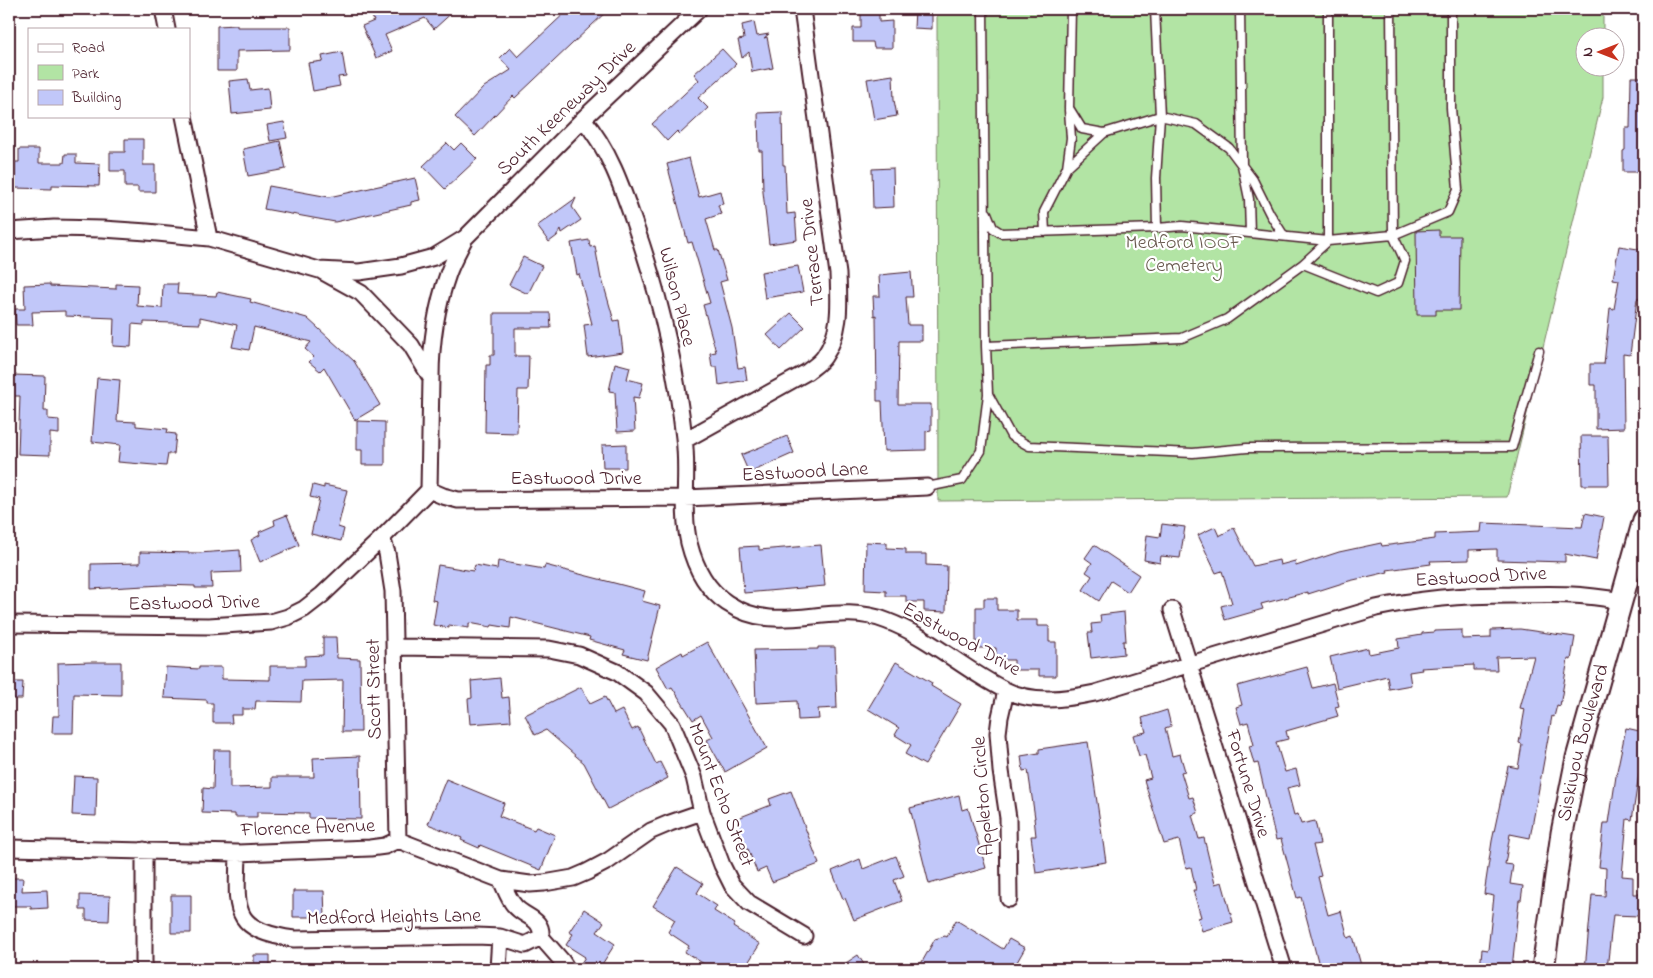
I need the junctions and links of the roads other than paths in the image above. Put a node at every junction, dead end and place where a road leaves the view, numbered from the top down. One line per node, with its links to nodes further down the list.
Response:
1 (163, 9): 11 (street)
2 (699, 9): 15 (street, South Keeneway Drive)
3 (802, 9): 35 (street, Terrace Drive)
4 (983, 9): 19 (lane)
5 (1071, 9): 12 (lane)
6 (1155, 9): 13 (lane)
7 (1240, 9): 17 (lane)
8 (1328, 9): 28 (lane)
9 (1391, 9): 24 (lane)
10 (1451, 9): 24 (lane)
11 (167, 28)
12 (1069, 108): 16 (lane); 18 (lane)
13 (1160, 116): 16 (lane); 17 (lane); 20 (lane)
14 (184, 118): 26 (street)
15 (583, 119): 27 (street, South Keeneway Drive); 35 (street, Wilson Place)
16 (1104, 133): 18 (lane)
17 (1242, 165): 23 (lane); 25 (lane)
18 (1066, 167): 22 (lane)
19 (985, 209): 22 (lane); 31 (lane)
20 (1157, 228): 22 (lane); 23 (lane)
21 (9, 231): 26 (street)
22 (1045, 232)
23 (1250, 233): 25 (lane)
24 (1393, 235): 28 (lane); 29 (lane)
25 (1284, 236): 28 (lane)
26 (209, 238): 30 (street)
27 (465, 238): 30 (street); 33 (street)
28 (1328, 241): 29 (lane)
29 (1303, 264): 31 (lane)
30 (319, 270): 33 (street)
31 (986, 346): 34 (lane)
32 (1539, 351): 34 (lane)
33 (431, 378): 37 (street)
34 (988, 394): 36 (lane)
35 (685, 440): 38 (street, Wilson Place)
36 (927, 487): 38 (street, Eastwood Lane)
37 (429, 490): 38 (street, Eastwood Drive); 40 (street, Eastwood Drive)
38 (685, 498): 46 (street, Eastwood Drive)
39 (1644, 520): 41 (street, Siskiyou Boulevard)
40 (382, 538): 43 (street, Eastwood Drive); 44 (street, Scott Street)
41 (1621, 601): 45 (street, Eastwood Drive); 61 (street, Siskiyou Boulevard)
42 (1172, 610): 45 (street, Fortune Drive)
43 (9, 624)
44 (394, 647): 47 (street, Mount Echo Street); 48 (street, Scott Street)
45 (1189, 666): 46 (street, Eastwood Drive); 60 (street, Fortune Drive)
46 (1006, 691): 53 (street, Appleton Circle)
47 (702, 812): 52 (street, Florence Avenue); 55 (street, Mount Echo Street)
48 (398, 840): 51 (street, Florence Avenue); 52 (street, Florence Avenue)
49 (9, 848): 50 (street, Florence Avenue)
50 (144, 850): 51 (street, Florence Avenue); 57 (street)
51 (238, 852): 56 (street, Medford Heights Lane)
52 (501, 880): 54 (street, Medford Heights Lane)
53 (1009, 899)
54 (541, 936): 56 (street, Medford Heights Lane); 59 (street)
55 (804, 936)
56 (500, 937): 58 (street)
57 (144, 969)
58 (498, 969)
59 (567, 969)
60 (1284, 969)
61 (1543, 969)

